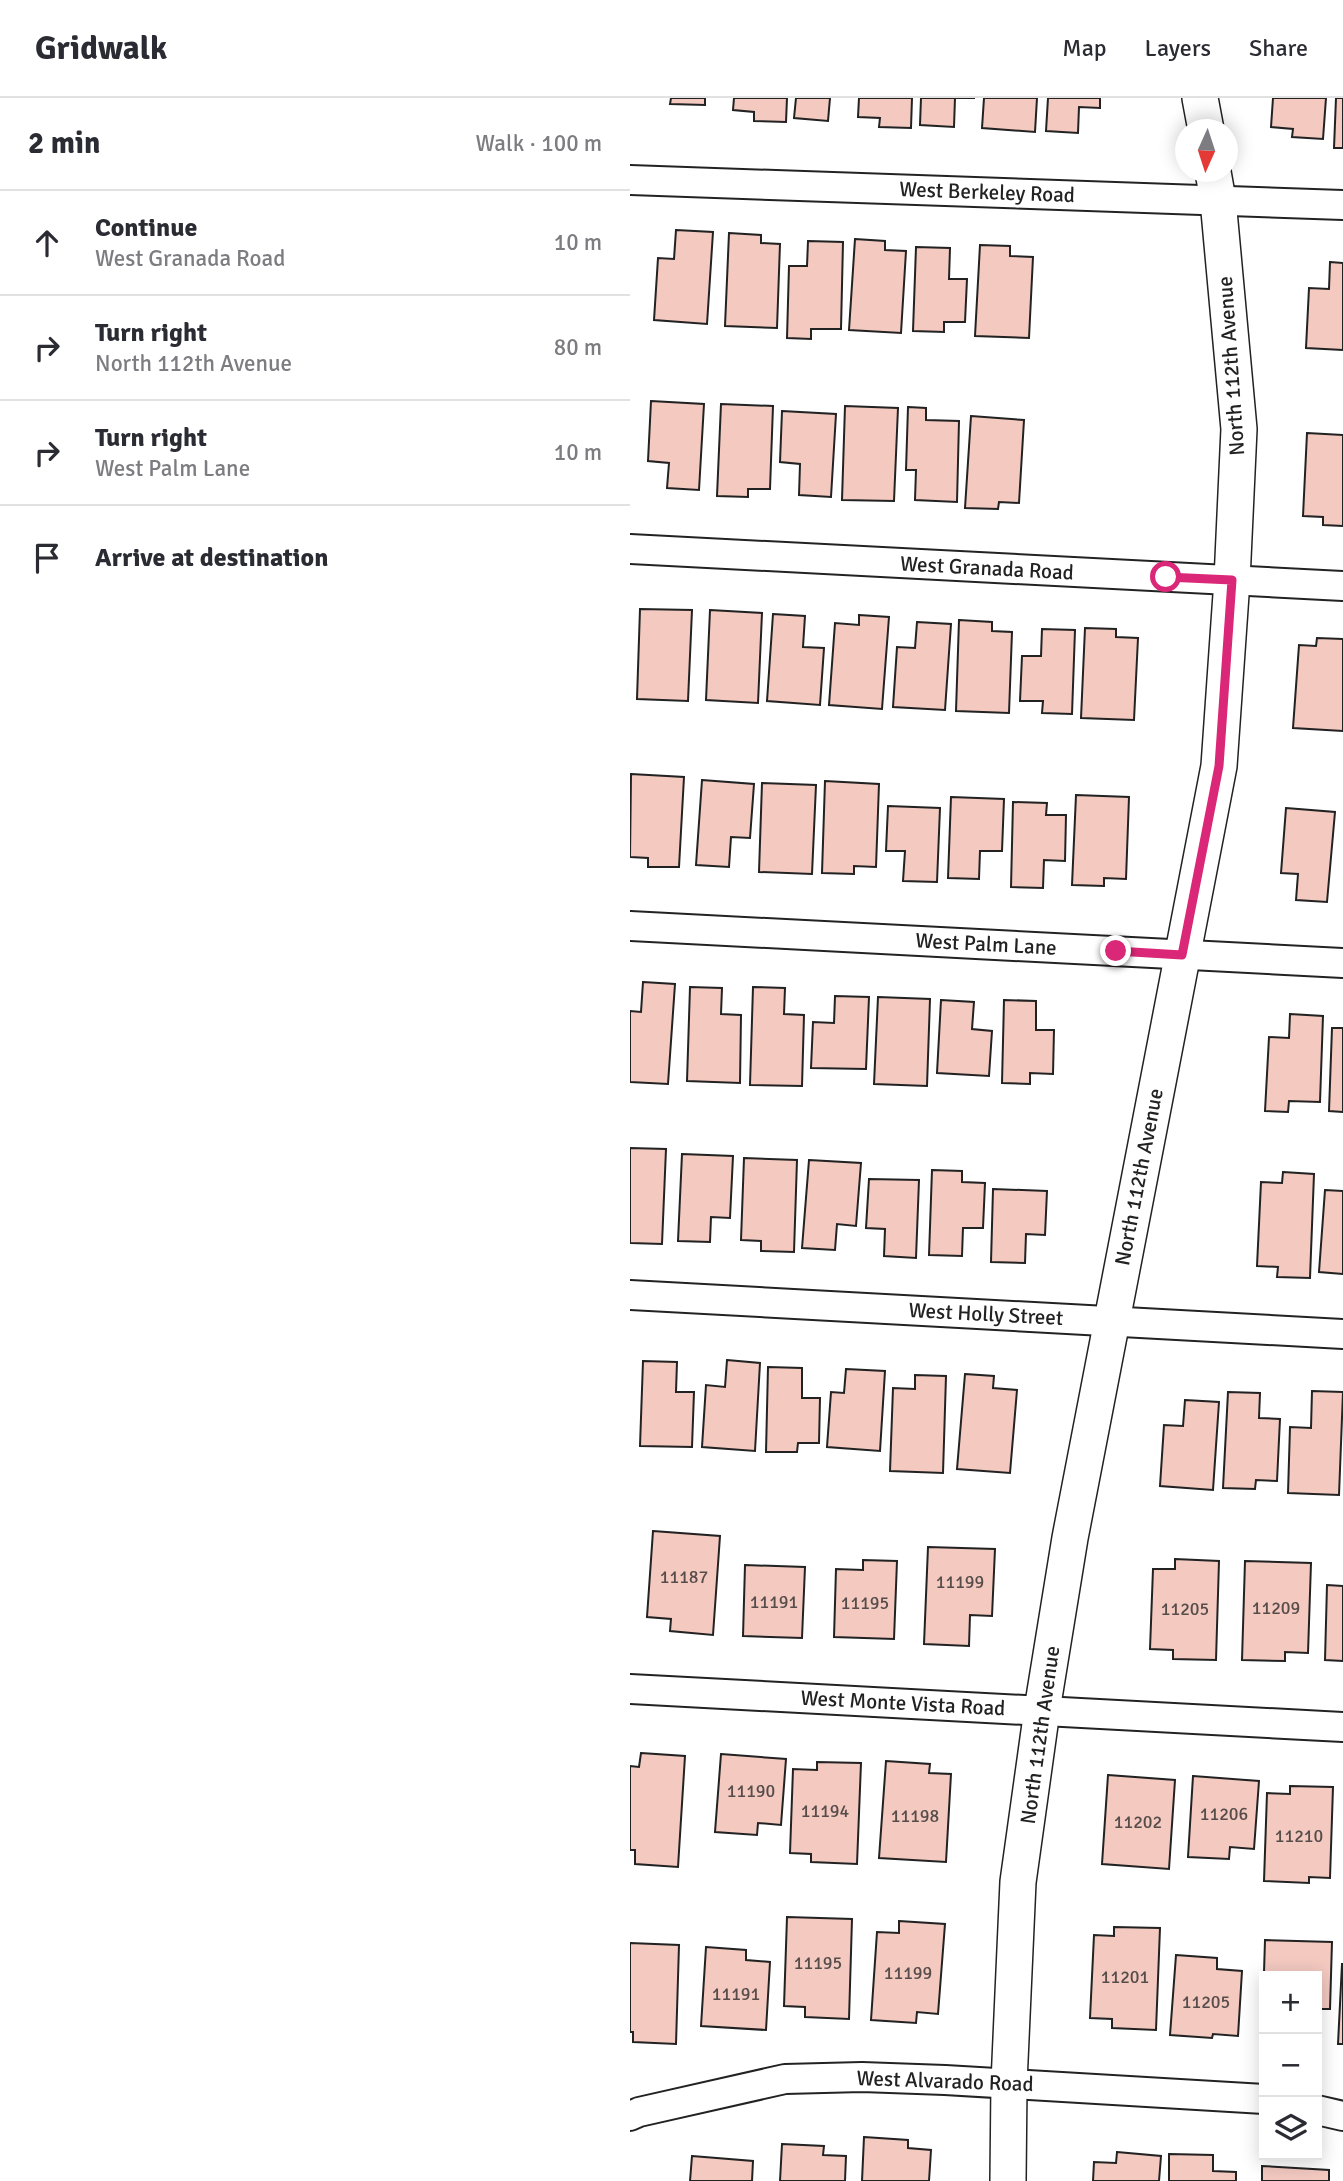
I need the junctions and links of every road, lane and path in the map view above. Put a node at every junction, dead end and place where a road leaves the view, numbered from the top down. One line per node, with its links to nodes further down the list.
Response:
1 (1200, 98): 2 (street)
2 (1204, 119)
3 (630, 180): 4 (street, West Berkeley Road)
4 (1216, 186): 5 (street, West Berkeley Road); 7 (street, North 112th Avenue)
5 (1343, 205)
6 (630, 549): 7 (street, West Granada Road)
7 (1232, 580): 8 (street, West Granada Road); 10 (street, North 112th Avenue)
8 (1343, 586)
9 (630, 926): 10 (street, West Palm Lane)
10 (1182, 955): 11 (street, West Palm Lane); 13 (street, North 112th Avenue)
11 (1343, 963)
12 (630, 1295): 13 (street, West Holly Street)
13 (1111, 1321): 14 (street, West Holly Street); 16 (street, North 112th Avenue)
14 (1343, 1334)
15 (630, 1689): 16 (street, West Monte Vista Road)
16 (1042, 1710): 17 (street, West Monte Vista Road); 18 (street, North 112th Avenue)
17 (1343, 1727)
18 (1009, 2083): 19 (street, West Alvarado Road); 21 (street, West Alvarado Road); 23 (street, North 112th Avenue)
19 (1259, 2099)
20 (1322, 2111): 22 (street)
21 (630, 2116)
22 (1343, 2116)
23 (1008, 2181)

